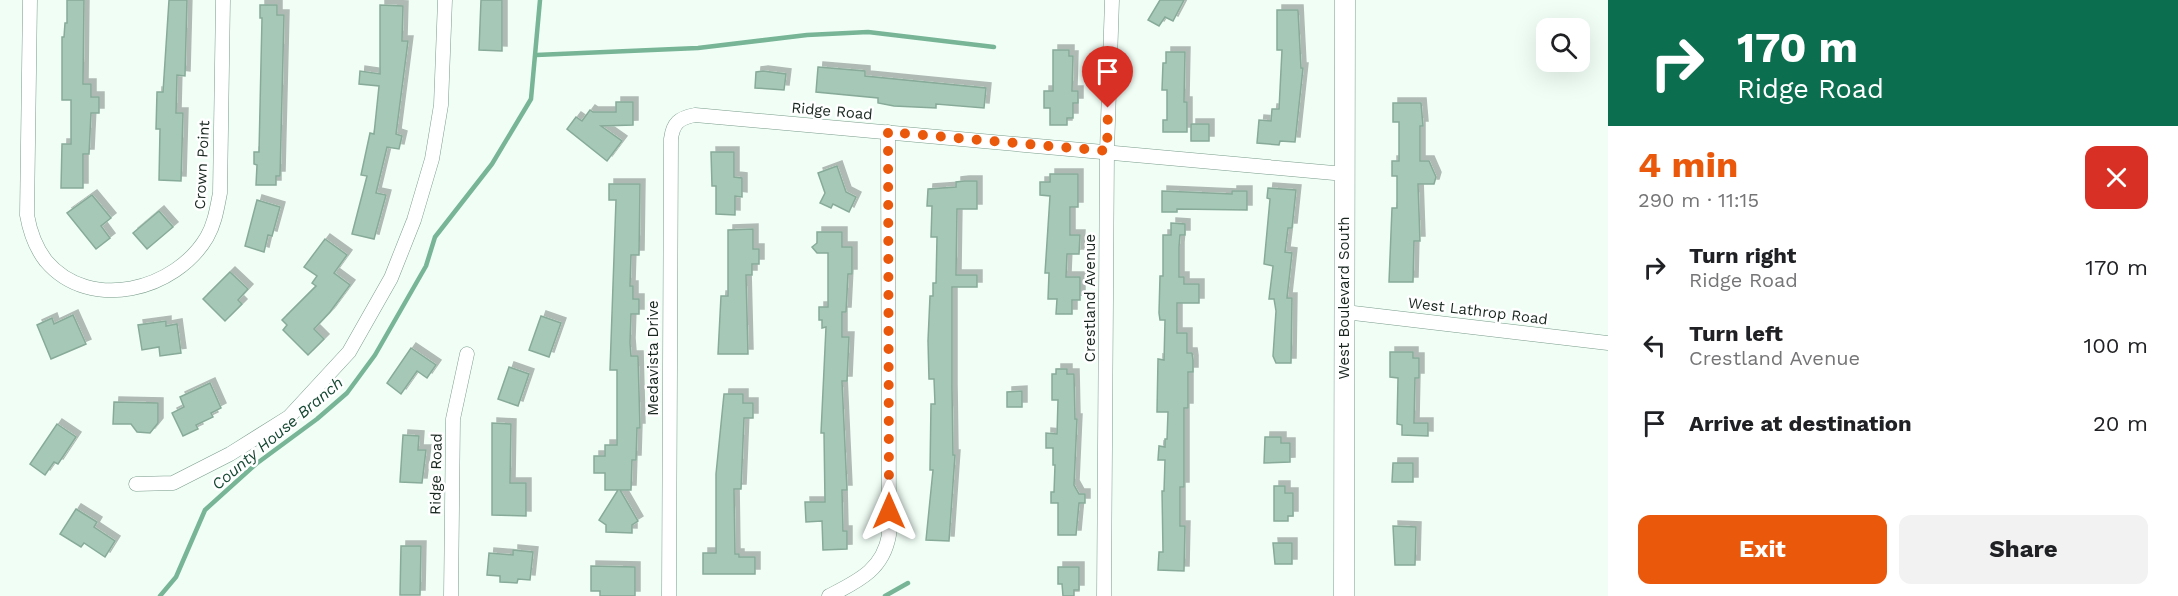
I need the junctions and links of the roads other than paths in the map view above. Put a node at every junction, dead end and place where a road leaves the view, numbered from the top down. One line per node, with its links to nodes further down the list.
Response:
1 (30, 0): 2 (street, Crown Point)
2 (223, 0)
3 (445, 0): 13 (street)
4 (1112, 0): 8 (street, Crestland Avenue)
5 (1345, 0): 9 (main road, West Boulevard South)
6 (676, 122): 7 (street, Ridge Road); 15 (street, Medavista Drive)
7 (888, 132): 8 (street, Ridge Road); 16 (street)
8 (1107, 151): 9 (street, Ridge Road); 17 (street, Crestland Avenue)
9 (1344, 174): 10 (main road, West Boulevard South)
10 (1345, 312): 11 (street, West Lathrop Road); 18 (main road, West Boulevard South)
11 (1608, 343)
12 (467, 354): 14 (street, Ridge Road)
13 (136, 484)
14 (451, 596)
15 (669, 596)
16 (829, 596)
17 (1104, 596)
18 (1344, 596)

